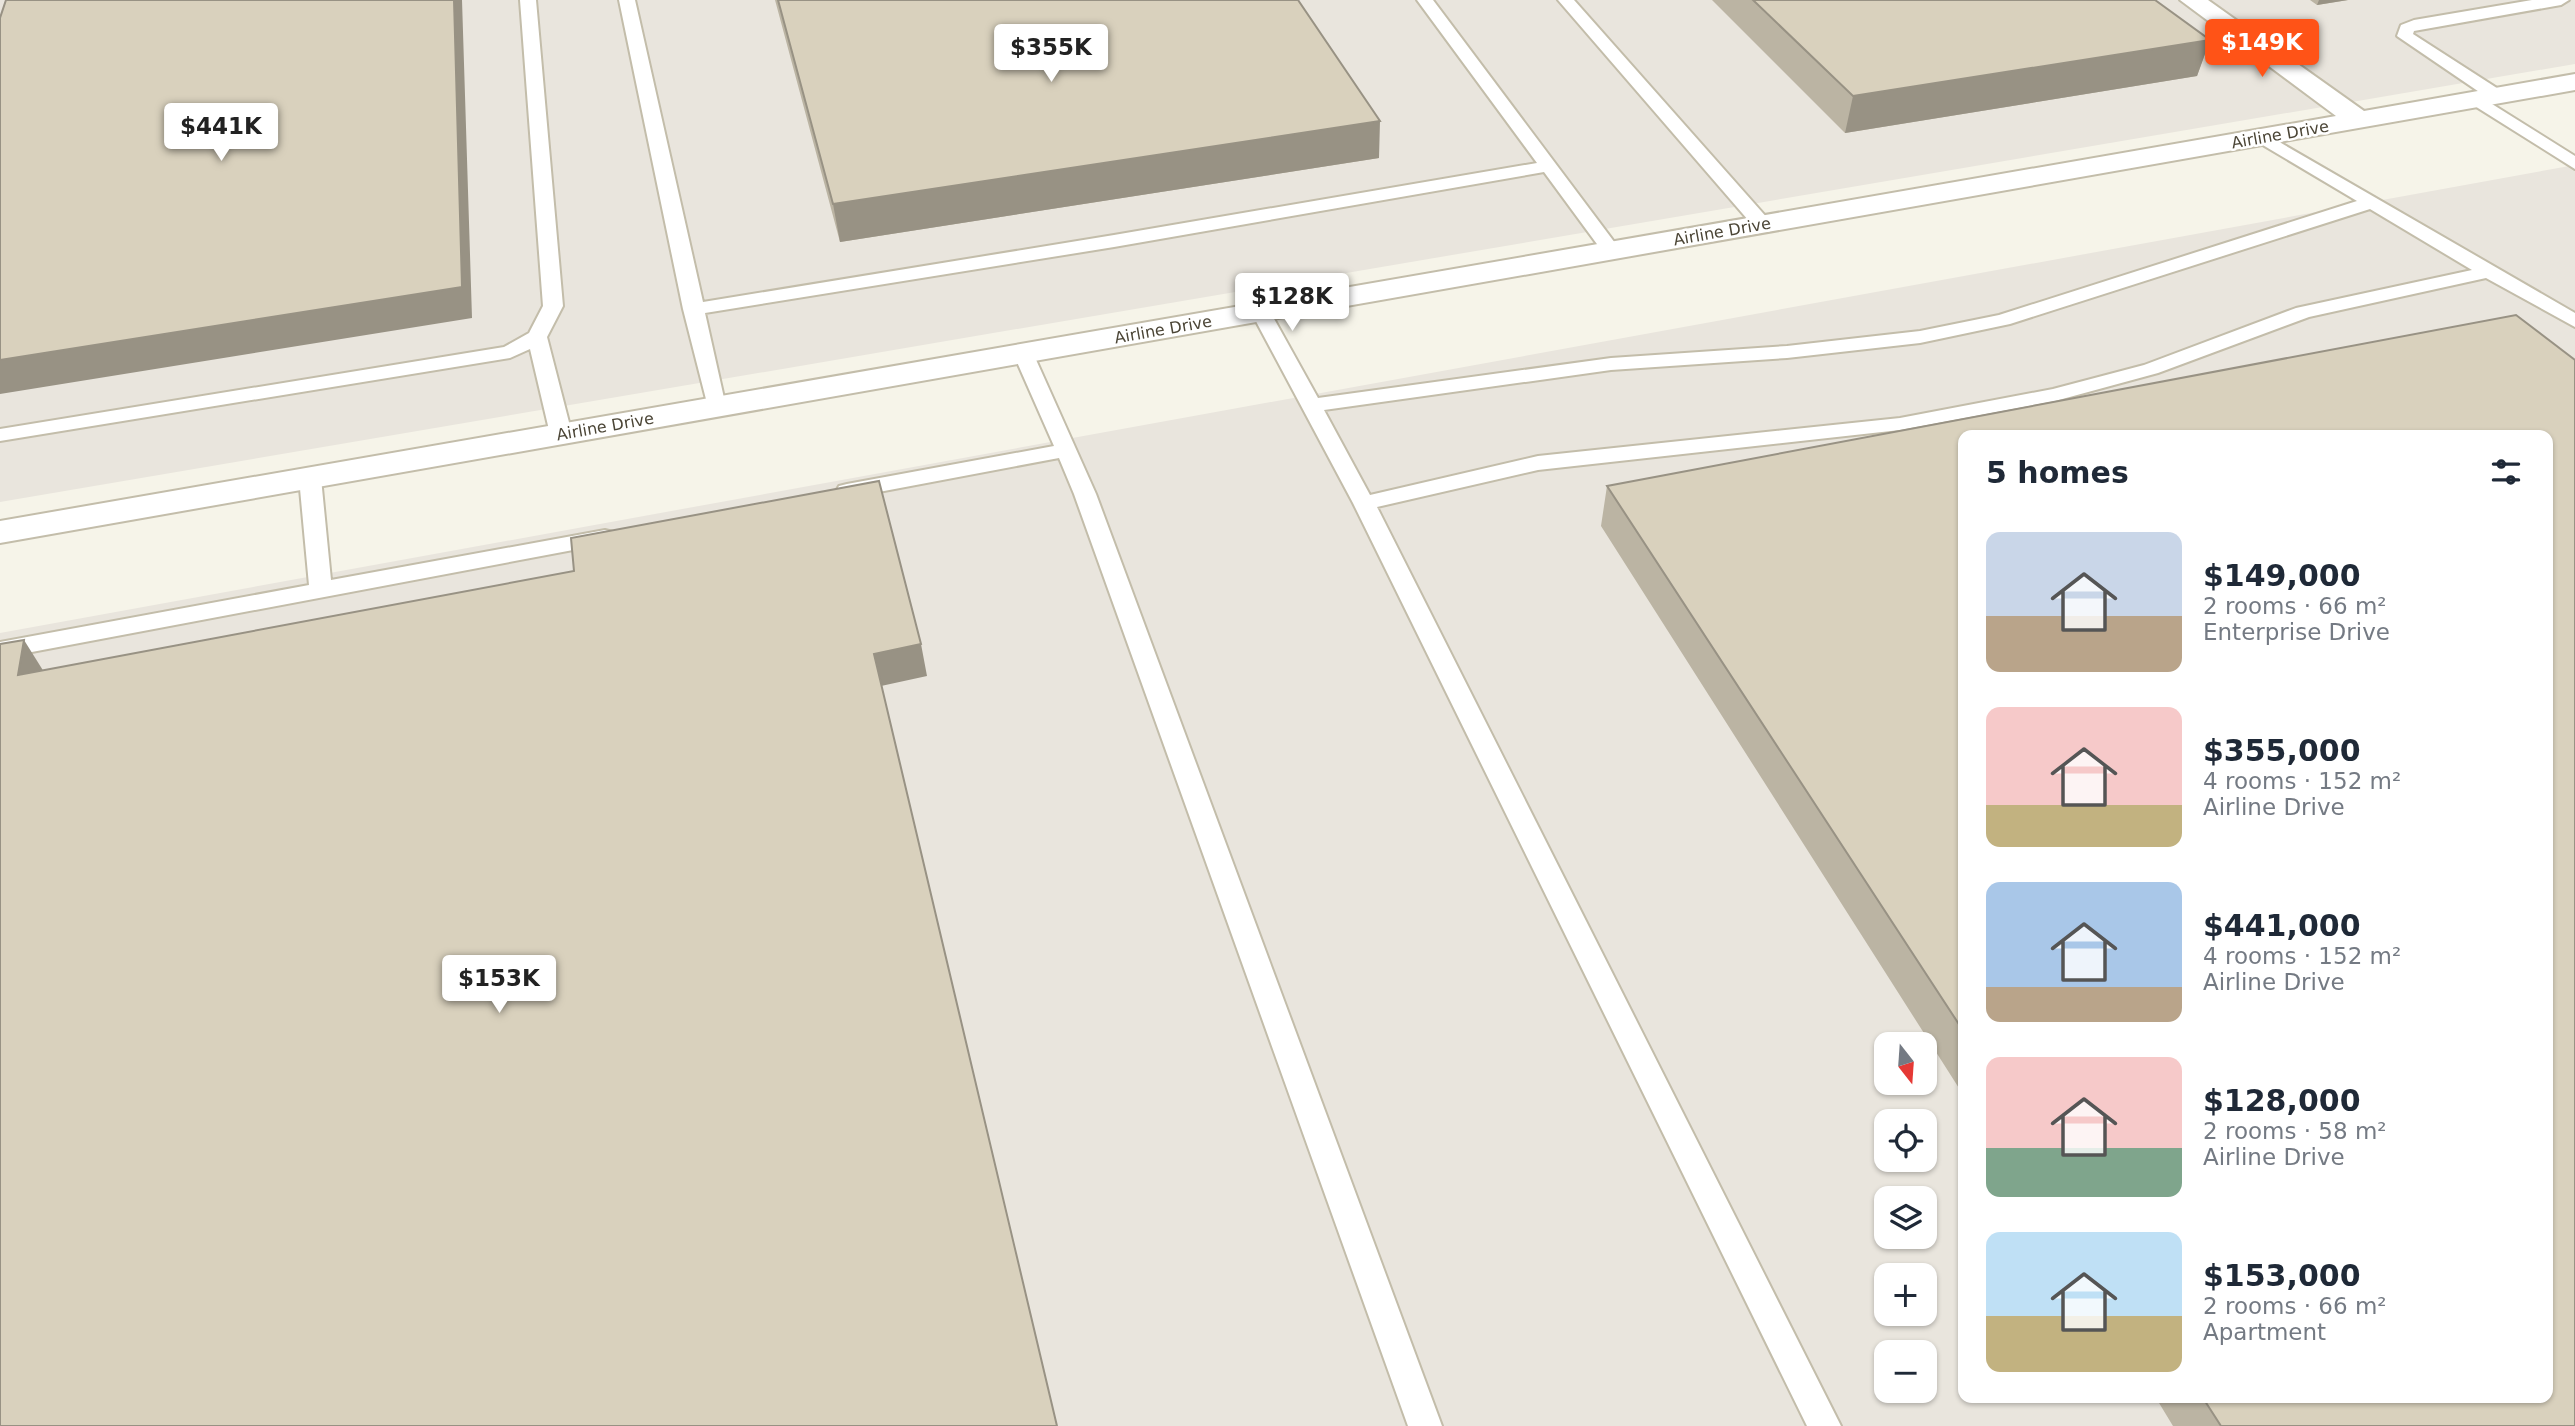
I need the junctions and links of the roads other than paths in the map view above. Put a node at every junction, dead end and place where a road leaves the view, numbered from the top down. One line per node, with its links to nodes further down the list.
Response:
1 (528, 0): 20 (lane)
2 (627, 0): 17 (lane)
3 (1425, 0): 12 (lane)
4 (1566, 0): 14 (lane)
5 (2192, 0): 9 (street)
6 (2561, 0): 8 (lane)
7 (2575, 82): 8 (street, Airline Drive)
8 (2486, 98): 9 (street, Airline Drive); 11 (lane)
9 (2359, 120): 10 (street, Airline Drive)
10 (2262, 137): 13 (lane); 14 (street, Airline Drive)
11 (2575, 164)
12 (1549, 166): 15 (lane); 17 (lane)
13 (2372, 202): 16 (lane); 22 (lane)
14 (1762, 224): 15 (street, Airline Drive)
15 (1612, 251): 18 (street, Airline Drive)
16 (2489, 272): 19 (lane); 29 (lane)
17 (693, 309): 23 (lane)
18 (1261, 312): 21 (street, Airline Drive); 22 (lane)
19 (2575, 321)
20 (537, 337): 24 (lane); 25 (lane)
21 (1023, 353): 23 (street, Airline Drive); 26 (lane)
22 (1312, 405): 29 (lane)
23 (716, 407): 24 (street, Airline Drive)
24 (561, 434): 27 (street, Airline Drive)
25 (0, 435)
26 (1066, 450): 28 (lane); 34 (lane)
27 (310, 478): 31 (street, Airline Drive); 32 (lane)
28 (822, 496)
29 (1364, 503): 35 (lane)
30 (633, 532): 32 (lane)
31 (0, 533)
32 (321, 590): 33 (lane)
33 (0, 650)
34 (1424, 1426)
35 (1824, 1426)

